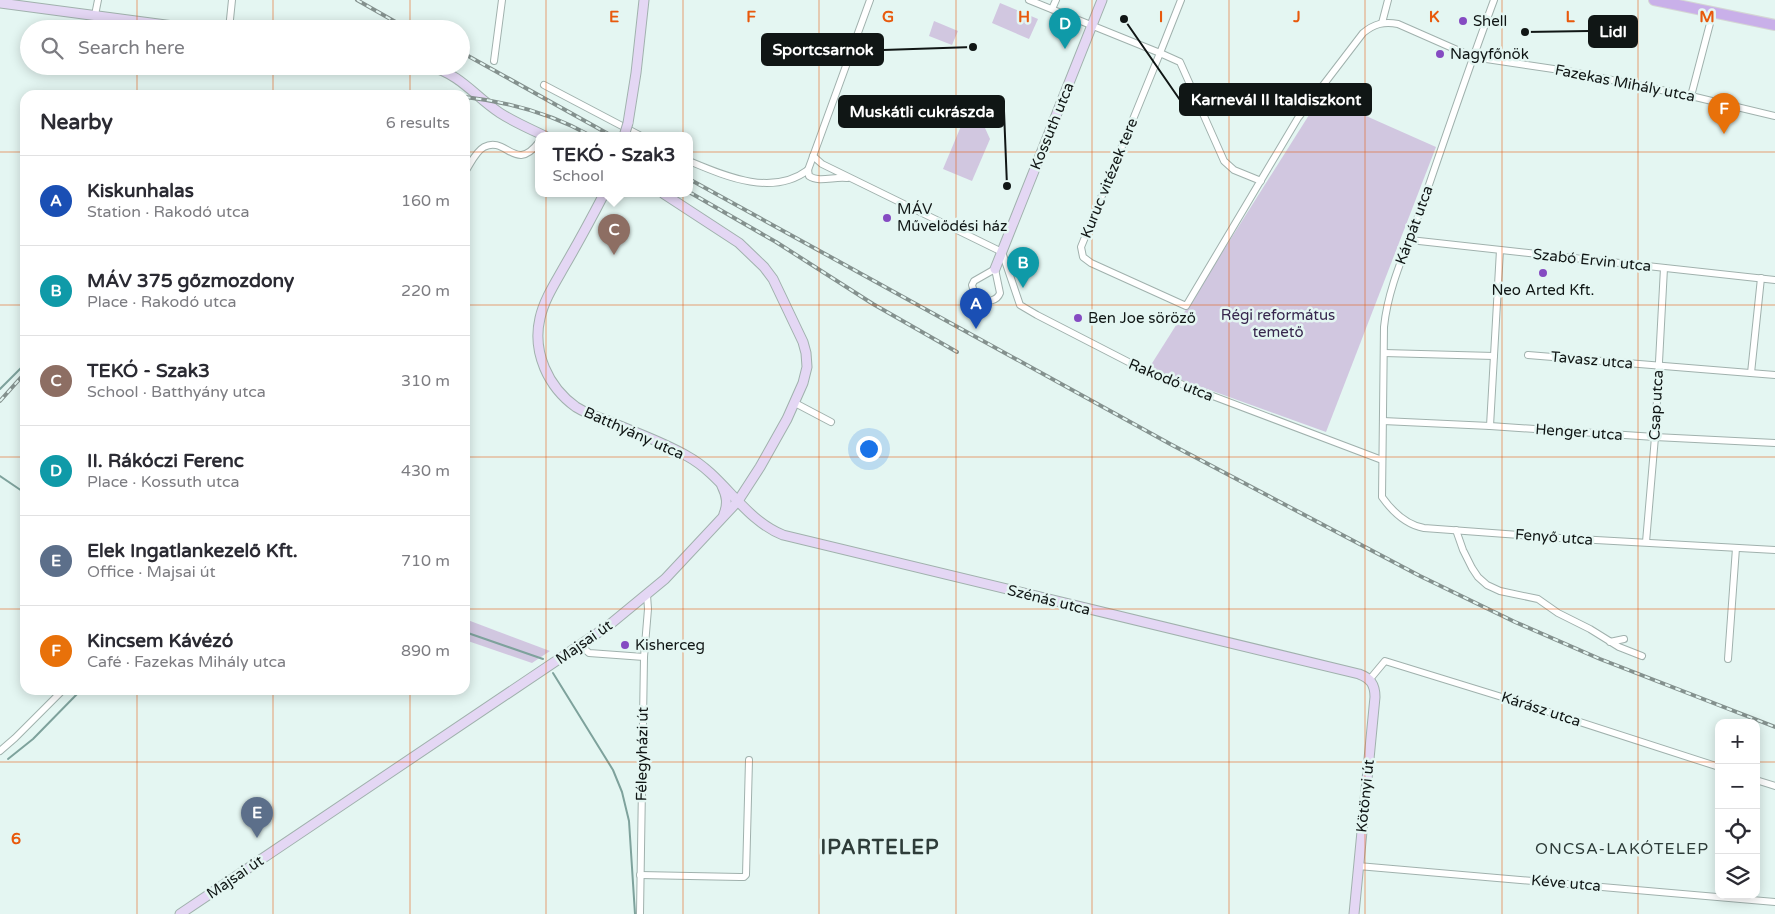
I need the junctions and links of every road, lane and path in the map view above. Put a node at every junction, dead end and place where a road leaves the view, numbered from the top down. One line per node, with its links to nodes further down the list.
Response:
1 (98, 0): 16 (street)
2 (232, 0): 18 (street)
3 (502, 0): 24 (street)
4 (644, 0): 30 (main road, bridge)
5 (870, 0): 33 (street)
6 (1030, 0): 14 (street)
7 (1056, 0): 14 (street)
8 (1102, 0): 21 (main road, Kossuth utca)
9 (1181, 0): 22 (street, Kuruc vitézek tere)
10 (1388, 0): 19 (street)
11 (1494, 0): 23 (street, Kárpát utca)
12 (1654, 0): 15 (main road)
13 (0, 3): 16 (main road)
14 (1052, 9): 21 (street)
15 (1713, 12): 20 (main road); 27 (street)
16 (95, 15): 17 (main road)
17 (131, 20)
18 (229, 20)
19 (1382, 23): 23 (street); 37 (street, Kuruc vitézek tere)
20 (1775, 25)
21 (1092, 26): 22 (street); 43 (main road, Kossuth utca)
22 (1160, 53): 37 (street); 37 (street, Kuruc vitézek tere)
23 (1473, 57): 27 (street, Fazekas Mihály utca); 41 (street, Kárpát utca)
24 (494, 62)
25 (451, 75): 29 (main road)
26 (544, 85): 31 (street)
27 (1691, 96): 28 (street, Fazekas Mihály utca)
28 (1775, 116)
29 (536, 132)
30 (625, 132)
31 (632, 132)
32 (535, 147): 35 (street)
33 (813, 156): 36 (street); 38 (street)
34 (693, 162): 36 (street)
35 (470, 165)
36 (808, 170): 38 (street)
37 (1261, 181)
38 (860, 182): 43 (street)
39 (602, 197): 61 (main road, Batthyány utca)
40 (669, 197): 54 (main road, Majsai út)
41 (1410, 240): 42 (street, Szabó Ervin utca); 48 (street, Kárpát utca)
42 (1500, 250): 44 (street, Szabó Ervin utca); 50 (street)
43 (1002, 252): 45 (main road, Kossuth utca); 60 (street, Rakodó utca)
44 (1664, 268): 46 (street, Szabó Ervin utca); 51 (street, Csap utca)
45 (995, 270): 45 (street)
46 (1761, 278): 47 (street, Szabó Ervin utca); 52 (street)
47 (1775, 280)
48 (1384, 353): 50 (street); 55 (street, Kárpát utca)
49 (1528, 355): 51 (street, Tavasz utca)
50 (1494, 356): 57 (street)
51 (1658, 366): 52 (street, Tavasz utca); 58 (street, Csap utca)
52 (1751, 373): 53 (street, Tavasz utca)
53 (1775, 375)
54 (795, 402): 56 (street); 62 (main road, Majsai út)
55 (1383, 421): 57 (street, Henger utca); 60 (street, Kárpát utca)
56 (831, 422)
57 (1490, 426): 58 (street, Henger utca)
58 (1654, 437): 59 (street, Henger utca); 65 (street, Csap utca)
59 (1775, 443)
60 (1382, 460): 64 (street, Fenyő utca)
61 (718, 480): 62 (main road, Batthyány utca); 63 (main road)
62 (738, 501): 63 (main road, Majsai út); 75 (main road, Szénás utca)
63 (723, 517): 68 (main road, Majsai út)
64 (1456, 530): 65 (street, Fenyő utca); 70 (street)
65 (1646, 542): 66 (street, Fenyő utca)
66 (1736, 548): 67 (street, Fenyő utca); 74 (street)
67 (1775, 550)
68 (647, 595): 71 (main road, Majsai út); 73 (street, Félegyházi út)
69 (1624, 639): 70 (street)
70 (1610, 642): 72 (street)
71 (580, 645): 73 (street); 85 (main road, Majsai út)
72 (1642, 656)
73 (644, 657): 83 (street, Félegyházi út)
74 (1728, 659)
75 (1370, 680): 79 (street, Kárász utca); 82 (main road, Kötönyi út)
76 (58, 695): 77 (street)
77 (0, 752)
78 (749, 760): 83 (street)
79 (1715, 766)
80 (1760, 781): 81 (street)
81 (1775, 786)
82 (1358, 866): 84 (street, Kéve utca); 87 (main road, Kötönyi út)
83 (640, 875): 86 (street, Félegyházi út)
84 (1775, 902)
85 (180, 914)
86 (640, 914)
87 (1354, 914)

